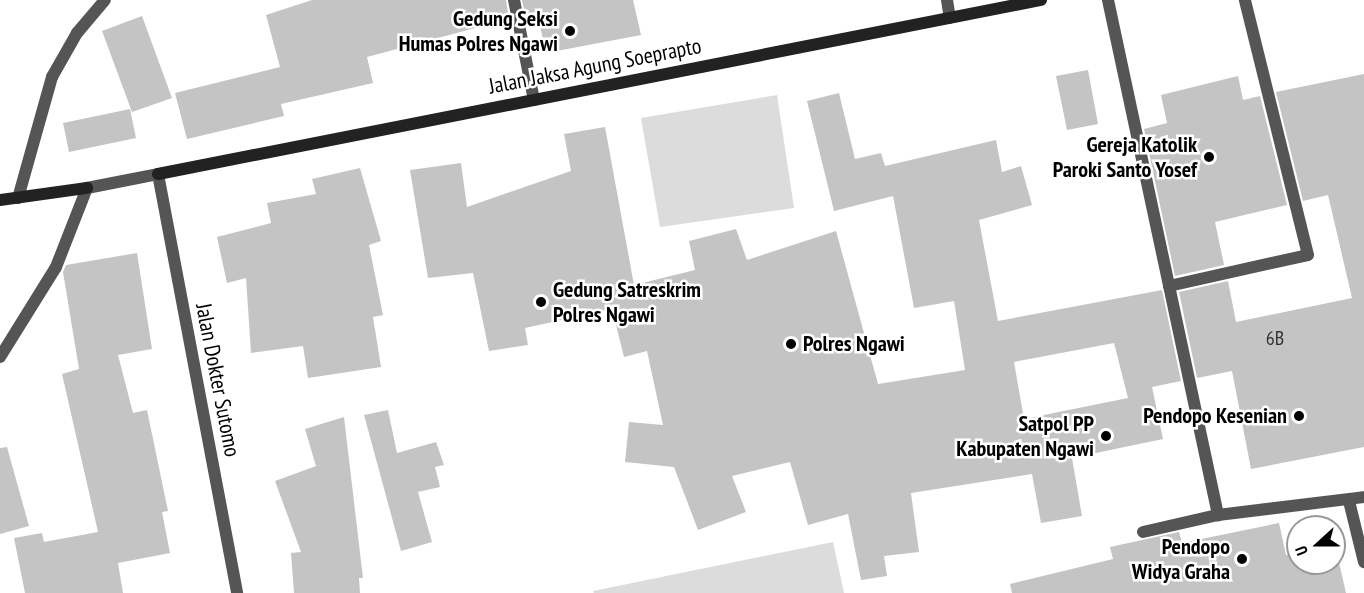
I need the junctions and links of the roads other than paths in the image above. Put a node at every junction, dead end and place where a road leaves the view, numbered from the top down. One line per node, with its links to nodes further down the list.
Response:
1 (105, 0): 11 (street)
2 (514, 0): 8 (street)
3 (947, 0): 7 (street)
4 (1041, 0): 7 (main road, Jalan Jaksa Agung Soeprapto)
5 (1108, 0): 13 (street)
6 (1245, 0): 13 (street)
7 (951, 18): 8 (main road, Jalan Jaksa Agung Soeprapto)
8 (534, 100): 9 (main road, Jalan Jaksa Agung Soeprapto)
9 (158, 174): 10 (street); 20 (street, Jalan Dokter Sutomo)
10 (87, 188): 11 (main road); 14 (street)
11 (18, 198): 12 (main road)
12 (0, 200)
13 (1169, 286): 17 (street)
14 (0, 357)
15 (1364, 497): 16 (street)
16 (1349, 501): 17 (street); 19 (street)
17 (1218, 515): 18 (street)
18 (1143, 532)
19 (1364, 562)
20 (237, 593)

